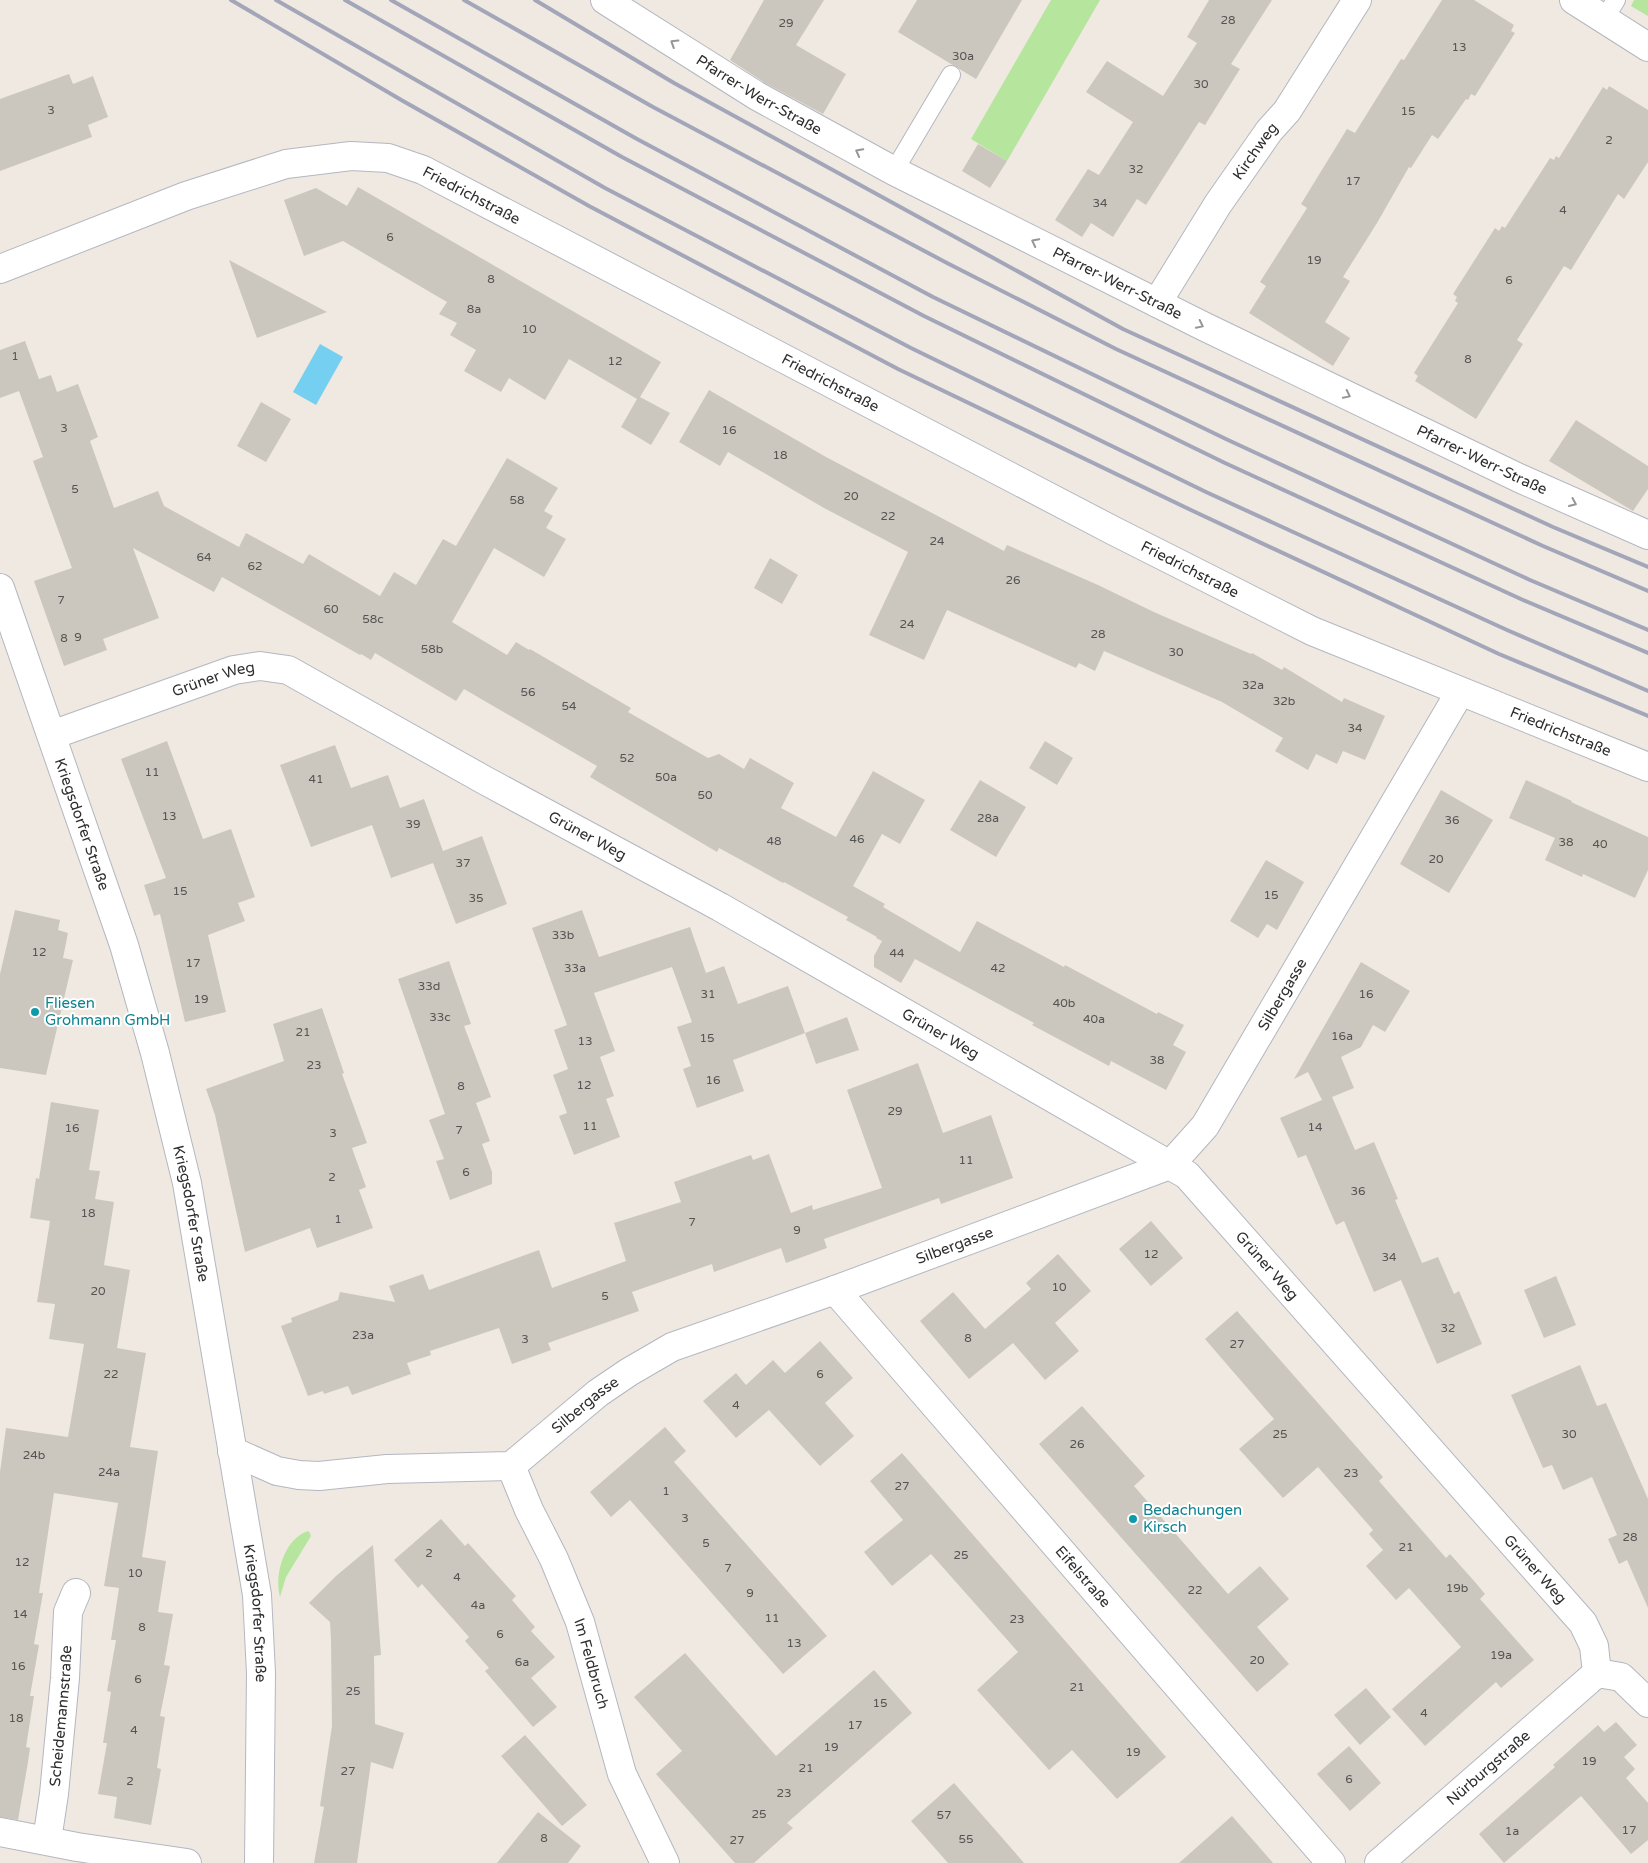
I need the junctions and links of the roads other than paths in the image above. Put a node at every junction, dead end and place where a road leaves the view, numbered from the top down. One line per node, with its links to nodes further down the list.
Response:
1 (605, 0): 4 (street, Pfarrer-Werr-Straße)
2 (1356, 0): 10 (street, Kirchweg)
3 (1574, 0): 5 (street)
4 (640, 9): 8 (street, Pfarrer-Werr-Straße, one-way to 4)
5 (1610, 9): 6 (street)
6 (1648, 47)
7 (951, 75): 8 (lane)
8 (894, 170): 10 (street, Pfarrer-Werr-Straße, one-way to 8)
9 (0, 269): 13 (street, Friedrichstraße)
10 (1157, 304): 11 (street, Pfarrer-Werr-Straße, one-way to 11)
11 (1648, 535)
12 (0, 588): 14 (street, Kriegsdorfer Straße)
13 (1460, 692): 15 (street, Friedrichstraße); 16 (street, Silbergasse)
14 (52, 735): 16 (street, Grüner Weg); 18 (street, Kriegsdorfer Straße)
15 (1648, 767)
16 (1170, 1165): 17 (street, Silbergasse); 21 (street, Grüner Weg)
17 (835, 1290): 19 (street, Silbergasse); 29 (street, Eifelstraße)
18 (232, 1451): 19 (street); 27 (street, Kriegsdorfer Straße)
19 (511, 1466): 28 (street, Im Feldbruch)
20 (76, 1593): 24 (street, Scheidemannstraße)
21 (1597, 1673): 22 (street); 30 (street, Nürburgstraße)
22 (1648, 1703)
23 (0, 1832): 24 (street)
24 (47, 1840): 25 (street)
25 (76, 1855): 26 (street)
26 (186, 1863)
27 (259, 1863)
28 (665, 1863)
29 (1331, 1863)
30 (1379, 1863)

